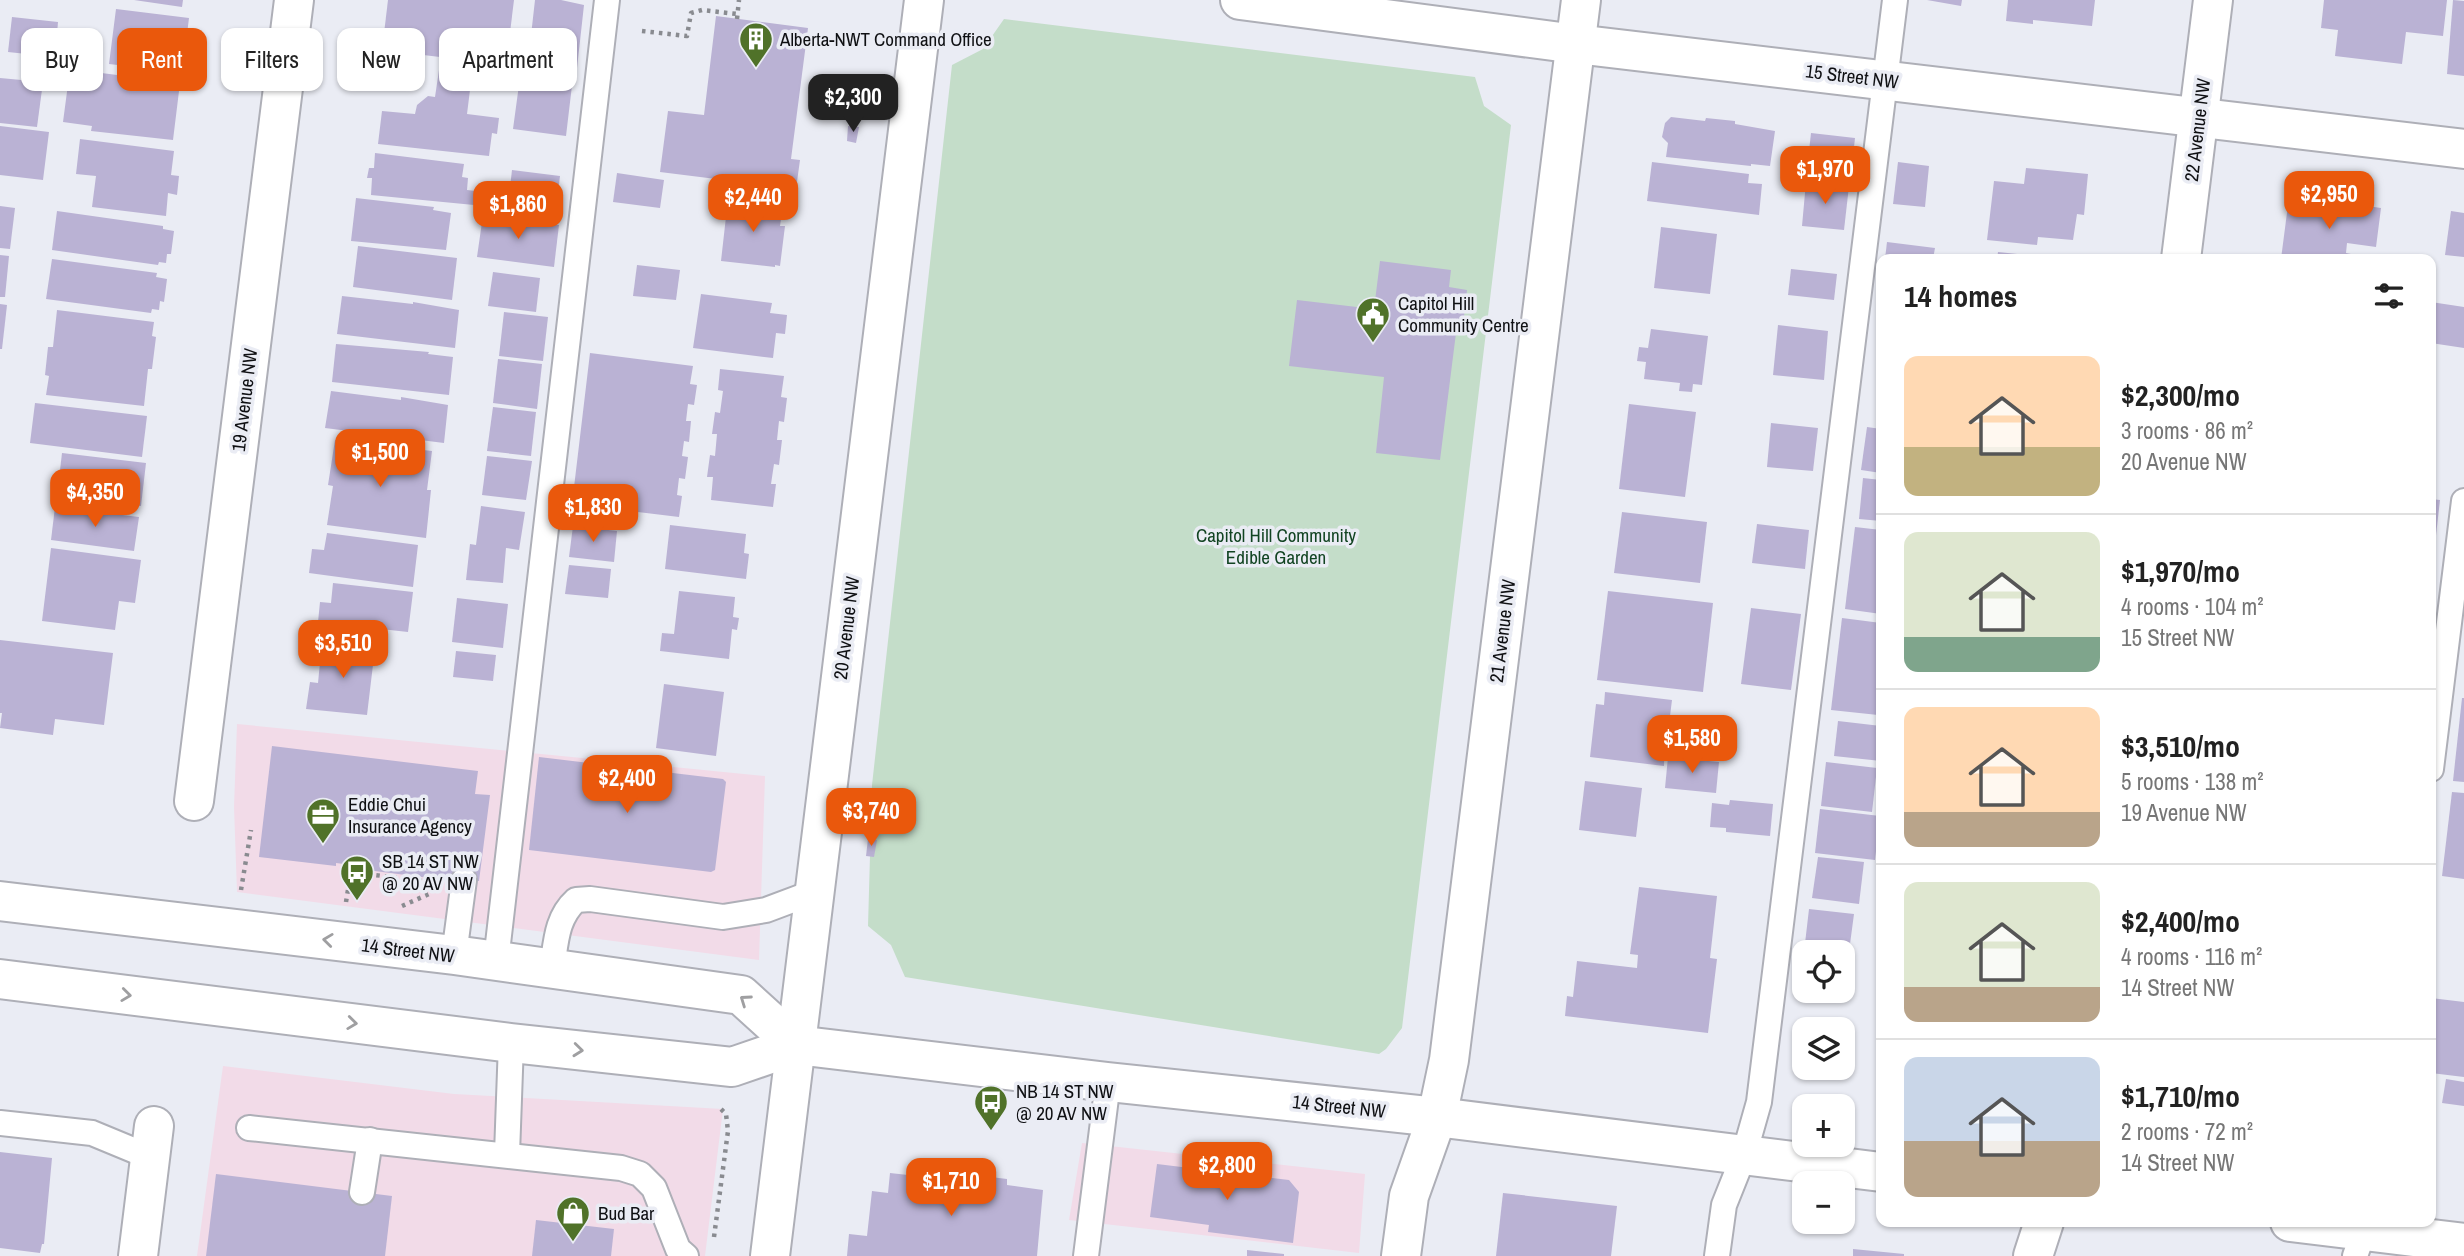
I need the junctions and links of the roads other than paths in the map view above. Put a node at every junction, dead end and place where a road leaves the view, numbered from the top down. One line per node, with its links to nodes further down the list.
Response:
1 (294, 0): 15 (street, 19 Avenue NW)
2 (607, 0): 22 (lane)
3 (924, 0): 18 (street, 20 Avenue NW)
4 (1581, 0): 8 (street, 21 Avenue NW)
5 (1895, 0): 9 (lane)
6 (2213, 0): 10 (street, 22 Avenue NW)
7 (1254, 1): 8 (street, 15 Street NW)
8 (1576, 44): 9 (street, 15 Street NW); 30 (street, 21 Avenue NW)
9 (1885, 80): 10 (street, 15 Street NW); 36 (lane)
10 (2199, 117): 11 (street, 15 Street NW); 12 (street, 22 Avenue NW)
11 (2464, 149)
12 (2182, 254)
13 (2464, 501): 14 (lane)
14 (2436, 728)
15 (194, 801)
16 (454, 881): 21 (lane)
17 (0, 890): 20 (street)
18 (814, 892): 23 (lane); 28 (street, 20 Avenue NW)
19 (0, 901): 20 (street, 14 Street NW)
20 (70, 909): 21 (street, 14 Street NW, one-way to 20)
21 (454, 955): 22 (street, 14 Street NW)
22 (496, 961): 23 (street, 14 Street NW)
23 (552, 968): 28 (street, 14 Street NW, one-way to 23)
24 (0, 979): 25 (street, 14 Street NW)
25 (58, 986): 26 (street); 27 (street, 14 Street NW, one-way to 27)
26 (0, 987)
27 (511, 1043): 28 (street, 14 Street NW, one-way to 28); 35 (lane)
28 (796, 1045): 29 (street, 14 Street NW); 45 (street, 20 Avenue NW)
29 (1108, 1082): 30 (street, 14 Street NW); 46 (lane)
30 (1437, 1116): 36 (street, 14 Street NW); 47 (street, 21 Avenue NW)
31 (0, 1123): 34 (lane)
32 (249, 1128): 33 (lane)
33 (370, 1140): 35 (lane); 38 (lane)
34 (152, 1141): 43 (street)
35 (507, 1154): 44 (lane)
36 (1744, 1154): 37 (street, 14 Street NW); 48 (lane)
37 (1876, 1171)
38 (362, 1192)
39 (2043, 1227): 49 (street)
40 (2316, 1227): 41 (street)
41 (2362, 1236): 42 (street)
42 (2464, 1242)
43 (138, 1256)
44 (686, 1256)
45 (770, 1256)
46 (1086, 1256)
47 (1401, 1256)
48 (1717, 1256)
49 (2034, 1256)

